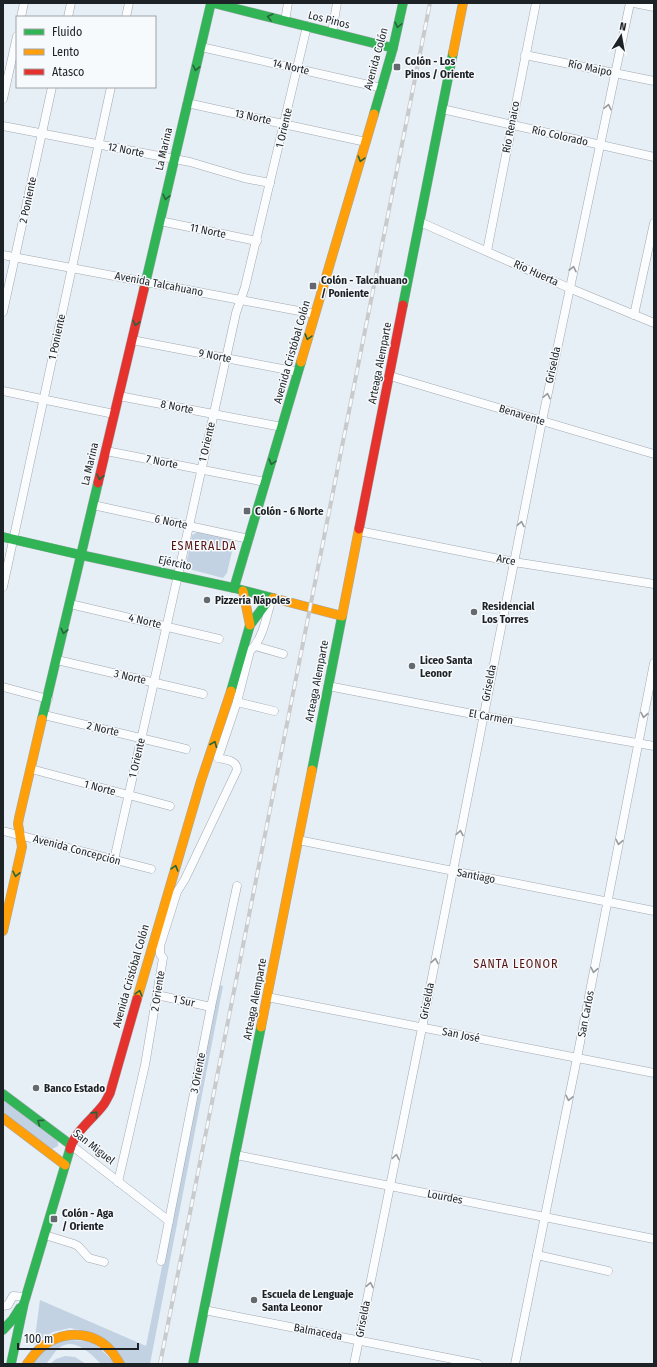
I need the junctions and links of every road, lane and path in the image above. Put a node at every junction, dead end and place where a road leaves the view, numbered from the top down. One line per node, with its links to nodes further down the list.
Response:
1 (24, 3): 13 (street)
2 (71, 3): 14 (street)
3 (129, 3): 15 (street)
4 (212, 3): 16 (main road, Los Pinos, one-way to 4); 20 (main road, La Marina)
5 (288, 3): 16 (street)
6 (337, 3): 18 (street)
7 (403, 3): 21 (main road, Avenida Colón, one-way to 21)
8 (463, 3): 31 (main road, Arteaga Alemparte)
9 (536, 3): 22 (street, Río Renaico)
10 (630, 3): 24 (street, Griselda)
11 (634, 3): 12 (street)
12 (654, 7)
13 (21, 16)
14 (68, 16)
15 (126, 16)
16 (285, 21): 17 (main road, Los Pinos)
17 (308, 26): 18 (main road, Los Pinos); 23 (street, 1 Oriente)
18 (332, 32): 21 (main road, Los Pinos)
19 (16, 40): 29 (street)
20 (201, 47): 23 (street, 14 Norte); 30 (main road, La Marina, one-way to 30)
21 (392, 48): 28 (main road, Avenida Colón)
22 (525, 55): 24 (street, Río Maipo); 34 (street, Río Renaico)
23 (298, 68): 28 (street, 14 Norte); 33 (street, 1 Oriente)
24 (615, 73): 25 (street, Río Maipo); 39 (street, Griselda, one-way to 24)
25 (654, 81)
26 (52, 88): 36 (street, 2 Poniente)
27 (111, 88): 38 (street, 1 Poniente)
28 (382, 88): 32 (main road, Avenida Colón)
29 (3, 99)
30 (187, 103): 33 (street, 13 Norte); 41 (main road, La Marina)
31 (442, 108): 34 (street, Río Colorado); 44 (main road, Arteaga Alemparte)
32 (372, 122): 37 (main road, Avenida Cristóbal Colón)
33 (284, 124): 37 (street, 13 Norte); 42 (street, 1 Oriente)
34 (512, 124): 39 (street, Río Colorado); 47 (street, Río Renaico)
35 (3, 126): 36 (street, 12 Norte)
36 (42, 134): 38 (street, 12 Norte); 49 (street, 2 Poniente)
37 (366, 142): 55 (main road, Avenida Cristóbal Colón, one-way to 55)
38 (99, 145): 41 (street, 12 Norte); 50 (street, 1 Poniente)
39 (600, 145): 40 (street, Río Colorado); 52 (street, Griselda, one-way to 39)
40 (654, 157)
41 (174, 159): 42 (street, 12 Norte); 43 (main road, La Marina, one-way to 43)
42 (270, 183): 46 (street, 1 Oriente)
43 (160, 221): 46 (street, 11 Norte); 51 (main road, La Marina)
44 (420, 222): 47 (street, Río Huerta); 61 (main road, Arteaga Alemparte)
45 (654, 223): 56 (street)
46 (257, 241): 53 (street, 1 Oriente)
47 (486, 251): 52 (street, Río Huerta)
48 (3, 255): 49 (street, Avenida Talcahuano)
49 (15, 257): 50 (street, Avenida Talcahuano); 54 (street, 2 Poniente)
50 (72, 268): 51 (street, Avenida Talcahuano); 64 (street, 1 Poniente)
51 (146, 282): 53 (street, Avenida Talcahuano); 58 (main road, La Marina, one-way to 58)
52 (570, 288): 56 (street, Río Huerta); 67 (street, Griselda, one-way to 52)
53 (241, 300): 55 (street, Avenida Talcahuano); 59 (street, 1 Oriente)
54 (3, 312)
55 (315, 314): 60 (main road, Avenida Cristóbal Colón, one-way to 60)
56 (634, 315): 57 (street, Río Huerta)
57 (654, 323)
58 (132, 340): 59 (street, 9 Norte); 63 (main road, La Marina)
59 (226, 358): 60 (street, 9 Norte); 66 (street, 1 Oriente)
60 (298, 372): 68 (main road, Avenida Cristóbal Colón)
61 (390, 376): 67 (street, Benavente); 75 (main road, Arteaga Alemparte)
62 (3, 392): 64 (street)
63 (119, 396): 65 (main road, La Marina); 66 (street, 8 Norte)
64 (44, 400): 65 (street); 77 (street, 1 Poniente)
65 (114, 414): 69 (main road, La Marina)
66 (214, 414): 68 (street, 8 Norte); 71 (street, 1 Oriente)
67 (542, 421): 70 (street, Benavente); 80 (street, Griselda, one-way to 67)
68 (282, 427): 72 (main road, Avenida Cristóbal Colón, one-way to 72)
69 (106, 451): 71 (street, 7 Norte); 73 (main road, La Marina, one-way to 73)
70 (654, 454)
71 (201, 470): 72 (street, 7 Norte); 74 (street, 1 Oriente)
72 (266, 482): 78 (main road, Avenida Cristóbal Colón)
73 (93, 505): 74 (street, 6 Norte); 79 (main road, La Marina)
74 (190, 526): 78 (street, 6 Norte); 81 (street, 1 Oriente)
75 (359, 531): 80 (street, Arce); 87 (main road, Arteaga Alemparte)
76 (3, 537): 77 (main road, Ejército)
77 (13, 539): 79 (main road, Ejército); 83 (street, 1 Poniente)
78 (249, 539): 84 (main road, Avenida Cristóbal Colón)
79 (82, 555): 81 (main road, Ejército); 86 (main road, La Marina)
80 (514, 562): 82 (street, Arce); 103 (street, Griselda)
81 (178, 576): 84 (main road, Ejército); 89 (street, 1 Oriente)
82 (654, 584)
83 (3, 587)
84 (238, 590): 85 (main road, Ejército); 88 (main road)
85 (271, 598): 87 (main road, Ejército); 88 (main road, Avenida Cristóbal Colón); 91 (street)
86 (70, 604): 89 (street, 4 Norte); 93 (main road, La Marina, one-way to 93)
87 (342, 616): 96 (main road, Arteaga Alemparte)
88 (250, 625): 129 (main road, Avenida Cristóbal Colón, one-way to 88)
89 (166, 626): 90 (street, 4 Norte); 95 (street, 1 Oriente)
90 (219, 639)
91 (255, 646): 92 (street); 100 (street)
92 (283, 654)
93 (57, 660): 95 (street, 3 Norte); 99 (main road, La Marina)
94 (654, 663): 105 (street, San Carlos, one-way to 105)
95 (154, 682): 98 (street, 3 Norte); 104 (street, 1 Oriente)
96 (328, 686): 103 (street, El Carmen); 113 (main road, Arteaga Alemparte)
97 (3, 687): 99 (street)
98 (203, 694)
99 (48, 699): 102 (main road, La Marina)
100 (237, 702): 101 (street); 121 (street, 2 Oriente)
101 (274, 711)
102 (44, 715): 104 (street, 2 Norte); 108 (main road, La Marina)
103 (483, 716): 105 (street, El Carmen); 116 (street, Griselda, one-way to 103)
104 (141, 738): 107 (street, 2 Norte); 109 (street, 1 Oriente)
105 (638, 743): 106 (street, El Carmen); 118 (street, San Carlos, one-way to 118)
106 (654, 746)
107 (186, 749)
108 (31, 769): 109 (street, 1 Norte); 112 (main road, La Marina)
109 (129, 795): 110 (street, 1 Norte); 114 (street, 1 Oriente)
110 (170, 806)
111 (3, 831): 112 (street, Avenida Concepción)
112 (20, 836): 114 (street, Avenida Concepción); 120 (main road, La Marina, one-way to 120)
113 (298, 840): 116 (street, Santiago); 122 (main road, Arteaga Alemparte)
114 (114, 860): 115 (street, Avenida Concepción)
115 (151, 869)
116 (453, 871): 118 (street, Santiago); 124 (street, Griselda, one-way to 116)
117 (237, 886): 123 (street, 3 Oriente)
118 (607, 902): 119 (street, Santiago); 125 (street, San Carlos, one-way to 125)
119 (654, 911)
120 (3, 931)
121 (157, 995): 123 (street, 1 Sur); 132 (street, 2 Oriente)
122 (267, 998): 124 (street, San José); 130 (main road, Arteaga Alemparte)
123 (211, 1007): 135 (street, 3 Oriente)
124 (422, 1028): 125 (street, San José); 133 (street, Griselda, one-way to 124)
125 (577, 1058): 126 (street, San José); 134 (street, San Carlos, one-way to 134)
126 (654, 1073)
127 (3, 1094): 129 (main road, San Miguel, one-way to 127)
128 (3, 1118): 131 (main road)
129 (71, 1145): 131 (main road, Avenida Cristóbal Colón); 132 (street, San Miguel)
130 (236, 1155): 133 (street, Lourdes); 144 (main road, Arteaga Alemparte)
131 (65, 1165): 136 (main road, Avenida Cristóbal Colón)
132 (118, 1182): 135 (street, San Miguel)
133 (390, 1186): 134 (street, Lourdes); 146 (street, Griselda, one-way to 133)
134 (544, 1217): 137 (street, Lourdes); 138 (street, San Carlos)
135 (169, 1221): 139 (street, 3 Oriente)
136 (45, 1235): 140 (street); 142 (main road, Avenida Cristóbal Colón)
137 (654, 1239)
138 (537, 1255): 141 (street); 153 (street, San Carlos)
139 (160, 1261)
140 (104, 1262)
141 (608, 1271)
142 (25, 1300): 143 (street); 145 (main road); 147 (main road, Avenida Cristóbal Colón)
143 (3, 1306)
144 (204, 1310): 146 (street, Balmaceda); 150 (main road, Arteaga Alemparte)
145 (3, 1330)
146 (359, 1340): 151 (street, Griselda); 152 (street, Balmaceda)
147 (13, 1362)
148 (27, 1364): 149 (main road)
149 (120, 1364)
150 (193, 1364)
151 (354, 1364)
152 (478, 1364)
153 (516, 1364)

